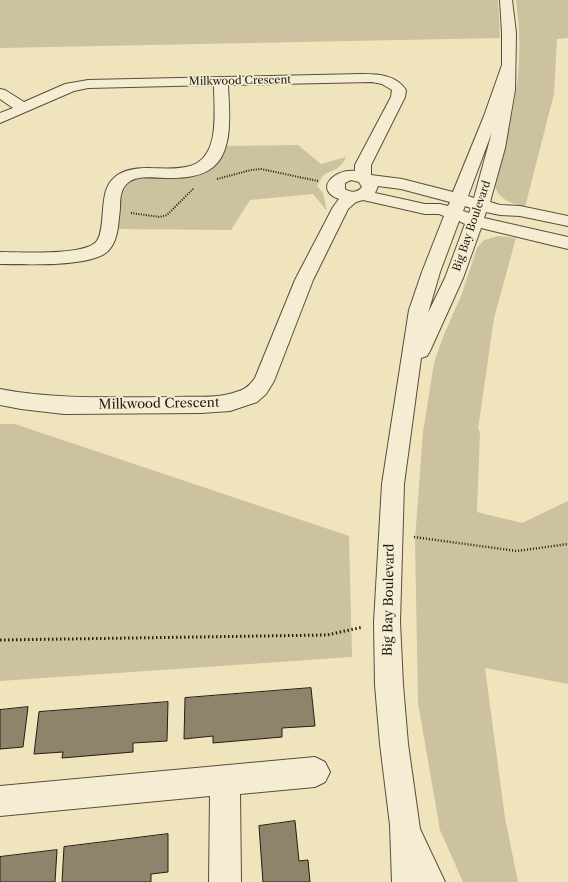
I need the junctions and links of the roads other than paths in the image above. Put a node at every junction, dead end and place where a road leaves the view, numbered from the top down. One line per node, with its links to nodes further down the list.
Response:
1 (506, 0): 2 (street, Big Bay Boulevard)
2 (507, 67): 8 (street, Big Bay Boulevard); 10 (street, Big Bay Boulevard)
3 (221, 82): 5 (street, Milkwood Crescent); 7 (street, Milkwood Crescent); 14 (street)
4 (0, 93): 5 (street)
5 (23, 108): 6 (street, Milkwood Crescent)
6 (0, 119)
7 (354, 186): 8 (street); 16 (street, Milkwood Crescent)
8 (451, 207): 10 (street); 15 (street, Big Bay Boulevard)
9 (500, 210): 10 (street); 11 (street); 12 (street)
10 (477, 214): 13 (street); 15 (street, Big Bay Boulevard)
11 (568, 221)
12 (568, 230)
13 (568, 243)
14 (0, 258)
15 (409, 376): 20 (street, Big Bay Boulevard)
16 (0, 397)
17 (314, 772): 18 (street)
18 (225, 781): 19 (street); 21 (street)
19 (0, 800)
20 (405, 825): 22 (street, Big Bay Boulevard); 23 (street, Big Bay Boulevard)
21 (225, 882)
22 (408, 882)
23 (429, 882)

